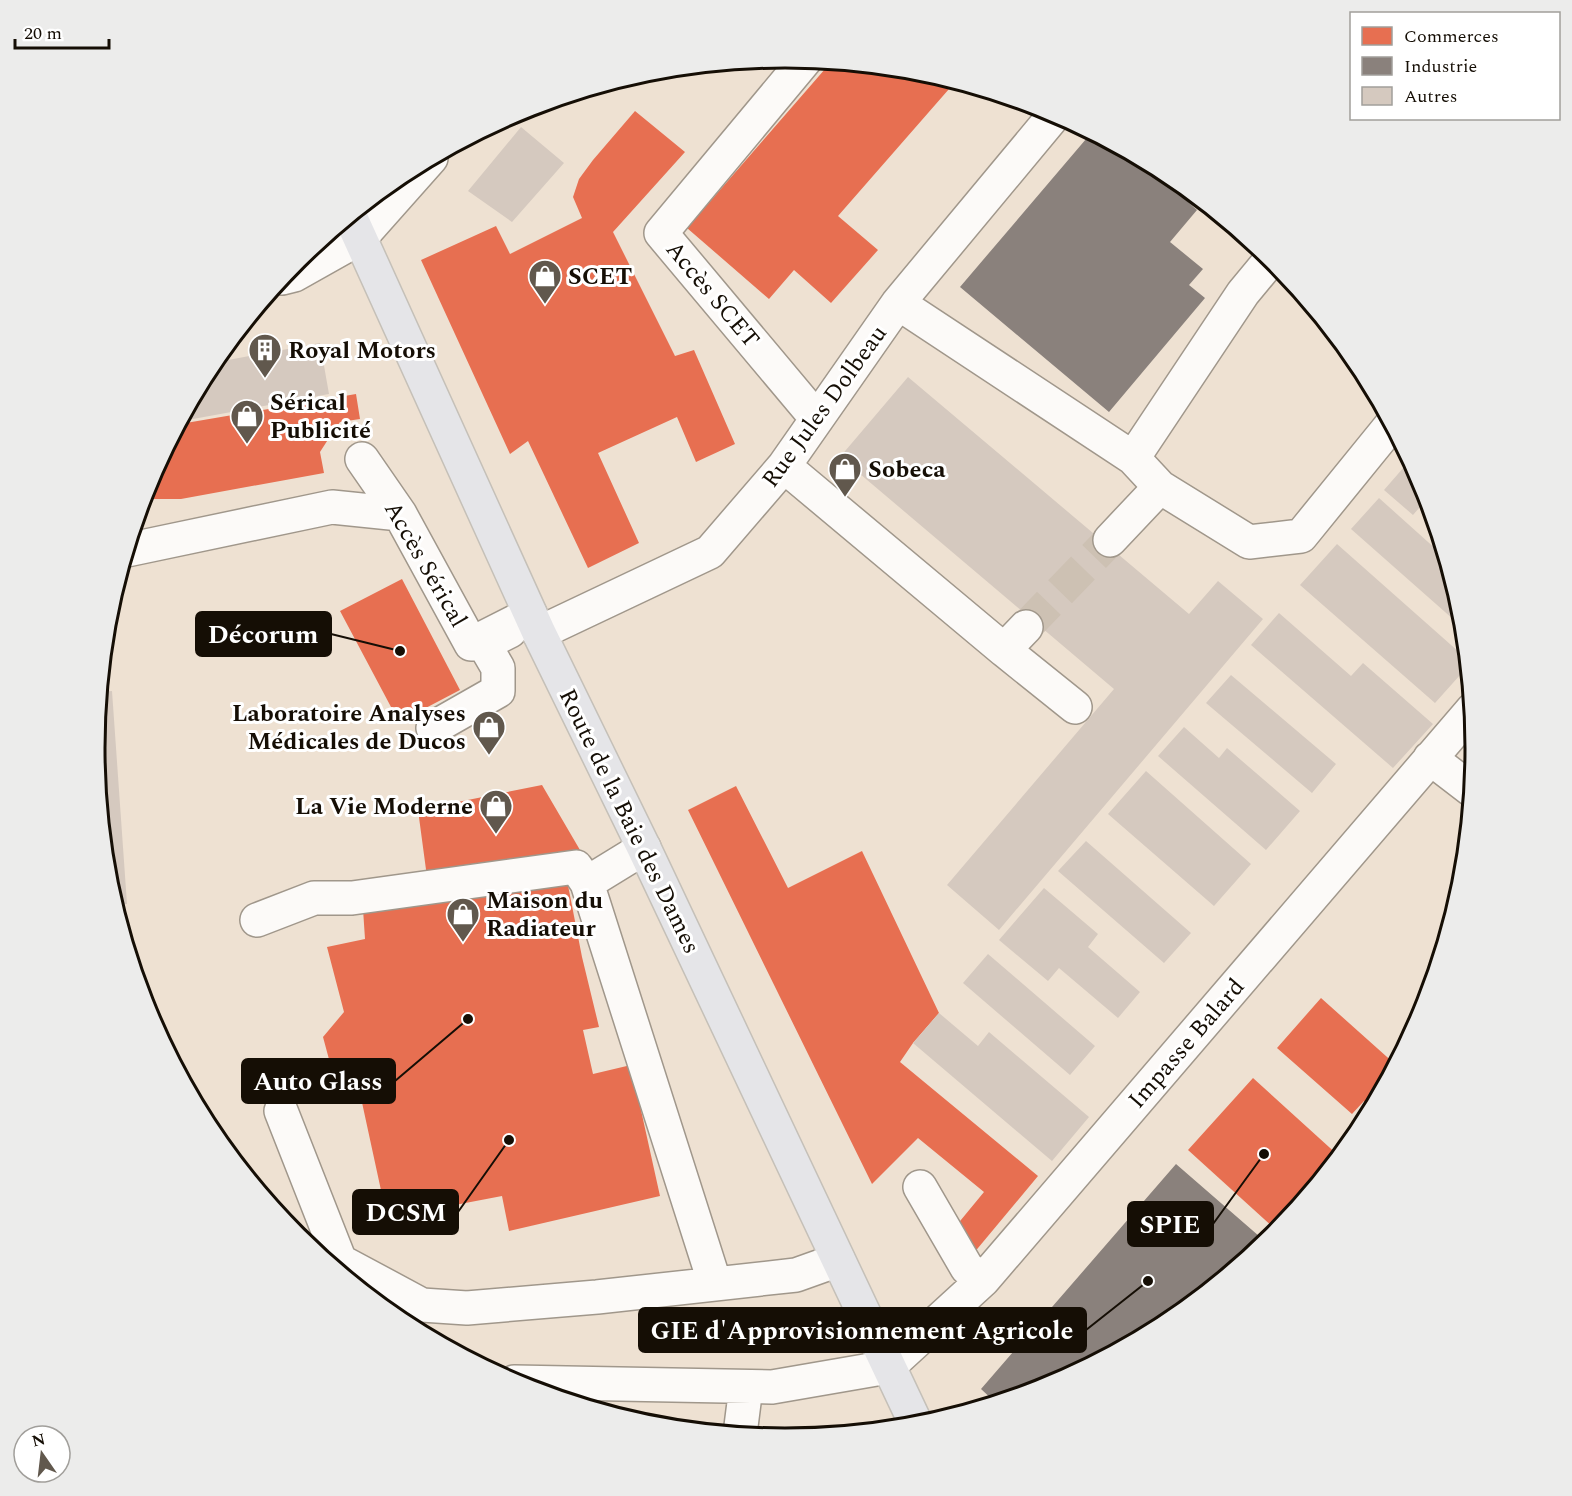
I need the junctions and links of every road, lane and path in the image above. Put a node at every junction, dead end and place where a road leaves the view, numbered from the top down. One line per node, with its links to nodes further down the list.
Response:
1 (798, 68): 8 (street, Accès SCET)
2 (1050, 121): 7 (street, Rue Jules Dolbeau)
3 (391, 194): 4 (street)
4 (355, 227): 5 (street); 17 (main road, Route de la Baie des Dames)
5 (309, 264)
6 (1266, 266): 10 (street)
7 (898, 303): 8 (street, Rue Jules Dolbeau); 10 (street)
8 (817, 419): 12 (street, Rue Jules Dolbeau)
9 (1387, 430): 13 (street)
10 (1133, 458): 13 (street)
11 (362, 459): 14 (street, Accès Sérical)
12 (784, 466): 17 (street, Rue Jules Dolbeau); 18 (street)
13 (1160, 487): 15 (street)
14 (400, 514): 16 (street); 17 (street, Accès Sérical)
15 (1110, 540)
16 (136, 548)
17 (534, 622): 20 (street); 23 (main road, Route de la Baie des Dames)
18 (1075, 707)
19 (1465, 718): 21 (street, Impasse Balard)
20 (433, 729)
21 (1430, 758): 22 (street); 29 (street, Impasse Balard)
22 (1465, 785)
23 (644, 848): 24 (street); 28 (main road, Route de la Baie des Dames)
24 (587, 883): 25 (street); 30 (street)
25 (257, 920)
26 (280, 1112): 30 (street)
27 (920, 1187): 29 (street)
28 (838, 1260): 30 (street); 31 (main road, Route de la Baie des Dames)
29 (983, 1280): 31 (street, Impasse Balard)
30 (715, 1284)
31 (888, 1367): 33 (street); 34 (main road, Route de la Baie des Dames)
32 (541, 1382): 33 (street)
33 (746, 1386): 35 (street)
34 (913, 1416)
35 (741, 1427)

